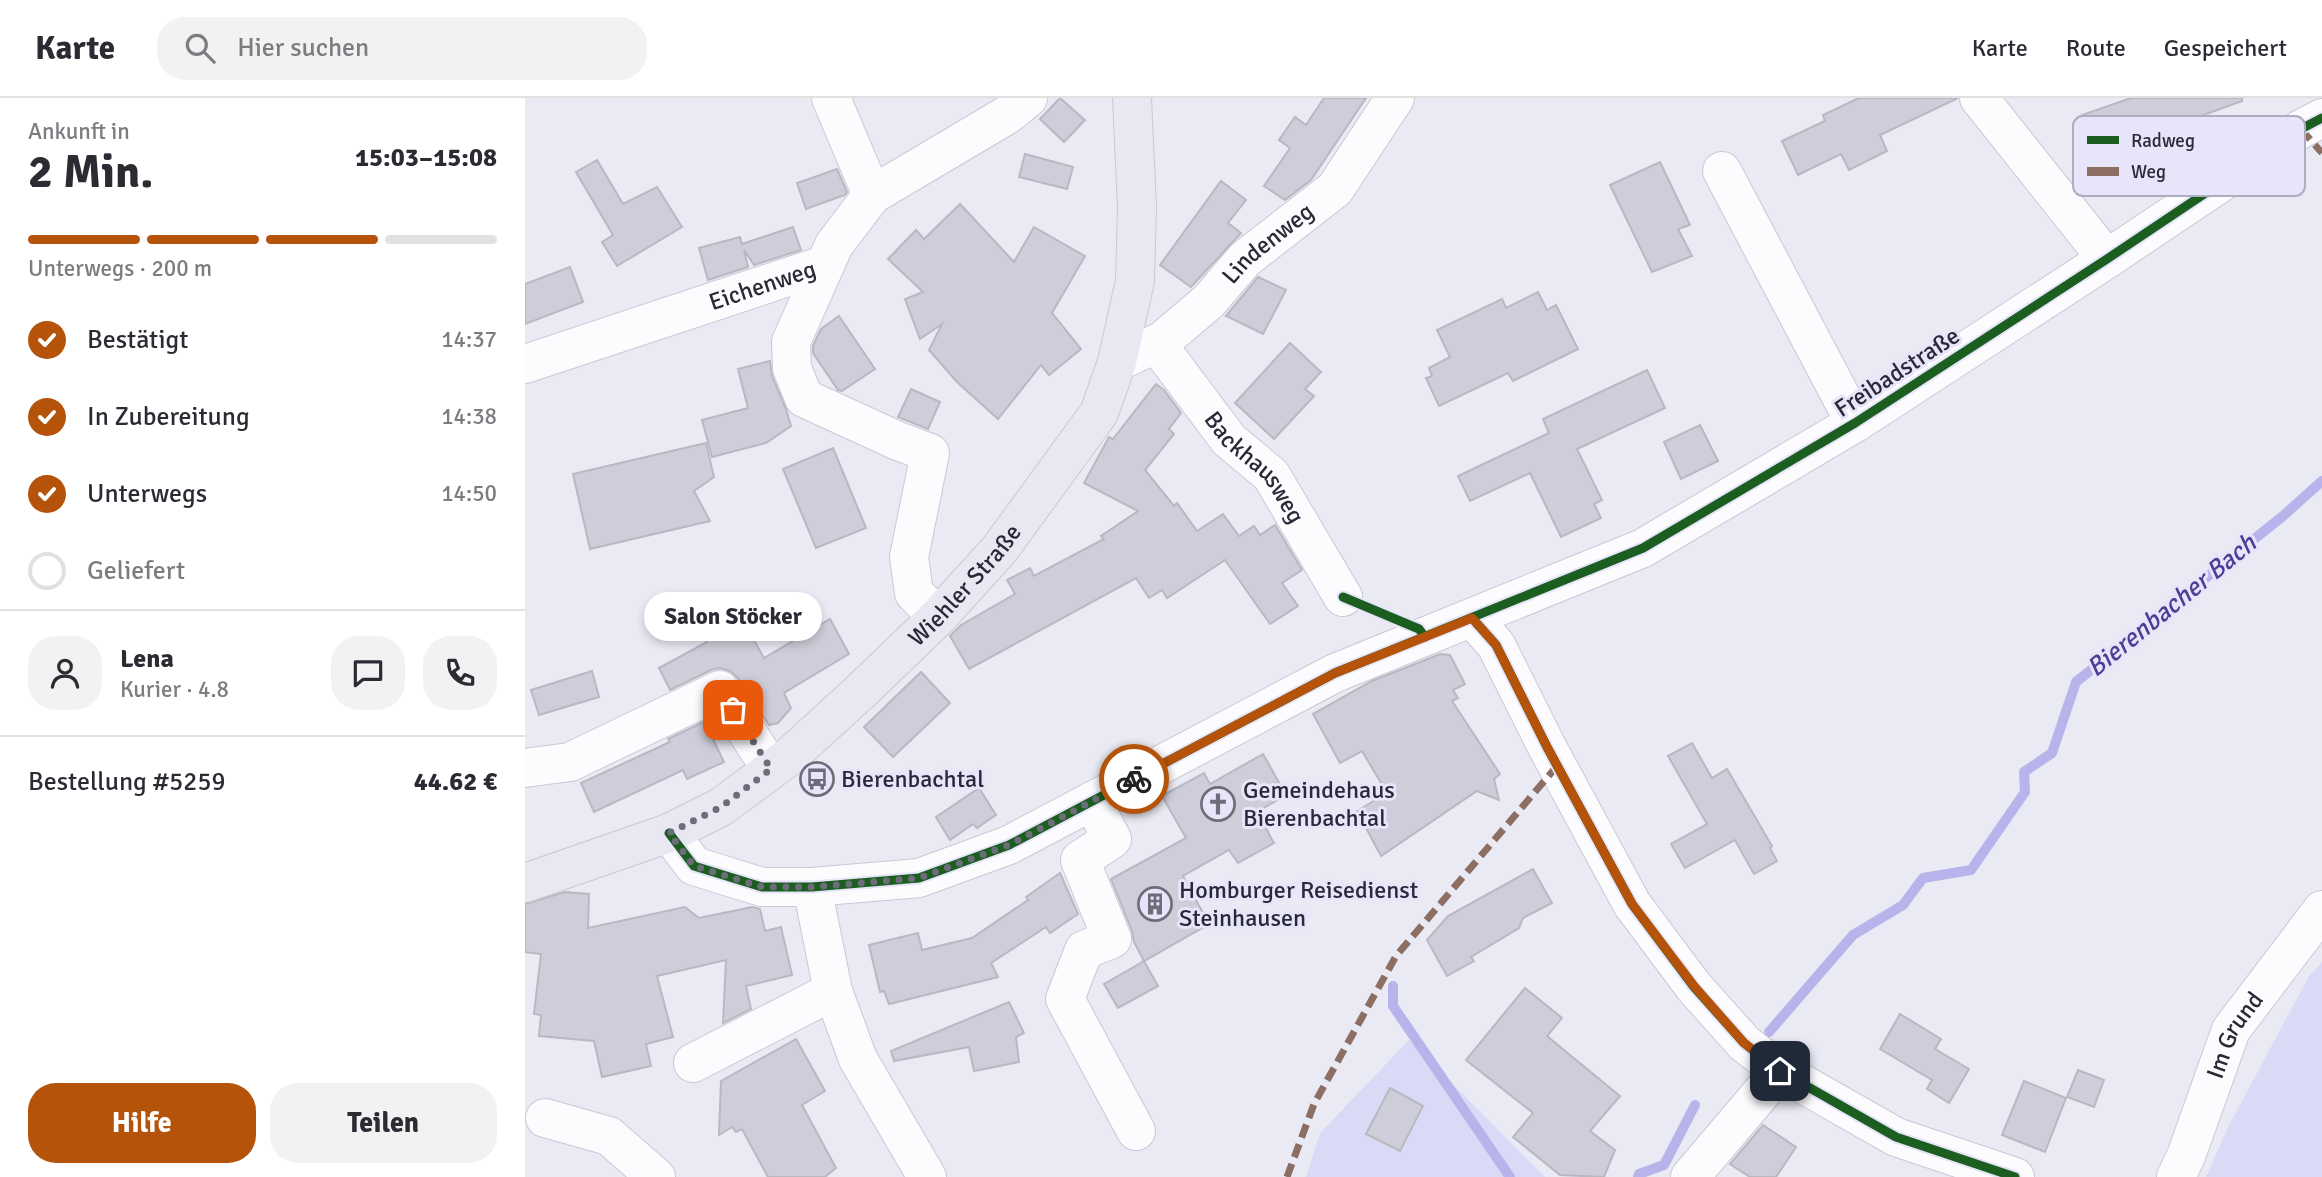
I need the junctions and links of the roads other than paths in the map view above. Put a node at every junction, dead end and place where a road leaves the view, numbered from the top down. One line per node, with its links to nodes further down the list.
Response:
1 (831, 98): 9 (street)
2 (1028, 98): 9 (street, Eichenweg)
3 (1132, 98): 14 (main road, Wiehler Straße)
4 (1979, 98): 11 (street)
5 (1389, 101): 13 (street, Lindenweg)
6 (2322, 118): 7 (street, Freibadstraße)
7 (2305, 127)
8 (1722, 171): 16 (street)
9 (872, 195): 12 (street, Eichenweg)
10 (2201, 196): 11 (street, Freibadstraße)
11 (2107, 259): 16 (street, Freibadstraße)
12 (824, 265): 15 (street, Eichenweg); 18 (street)
13 (1157, 344): 14 (street, Lindenweg); 17 (street, Backhausweg)
14 (1117, 362): 18 (main road, Wiehler Straße)
15 (525, 364)
16 (1855, 423): 19 (street, Freibadstraße)
17 (1343, 597)
18 (938, 617): 21 (main road, Wiehler Straße)
19 (1472, 618): 22 (street, Freibadstraße); 29 (street)
20 (525, 768): 21 (street)
21 (771, 769): 23 (main road, Wiehler Straße)
22 (1092, 801): 25 (street, Freibadstraße); 31 (street)
23 (669, 833): 24 (main road, Wiehler Straße); 25 (street, Freibadstraße)
24 (525, 883)
25 (813, 887): 27 (street)
26 (2322, 910): 36 (street, Im Grund)
27 (832, 991): 28 (street); 33 (street)
28 (693, 1063)
29 (1780, 1071): 34 (street); 35 (street)
30 (545, 1118): 32 (street)
31 (1136, 1131)
32 (656, 1177)
33 (927, 1177)
34 (1690, 1177)
35 (2015, 1177)
36 (2176, 1177)

